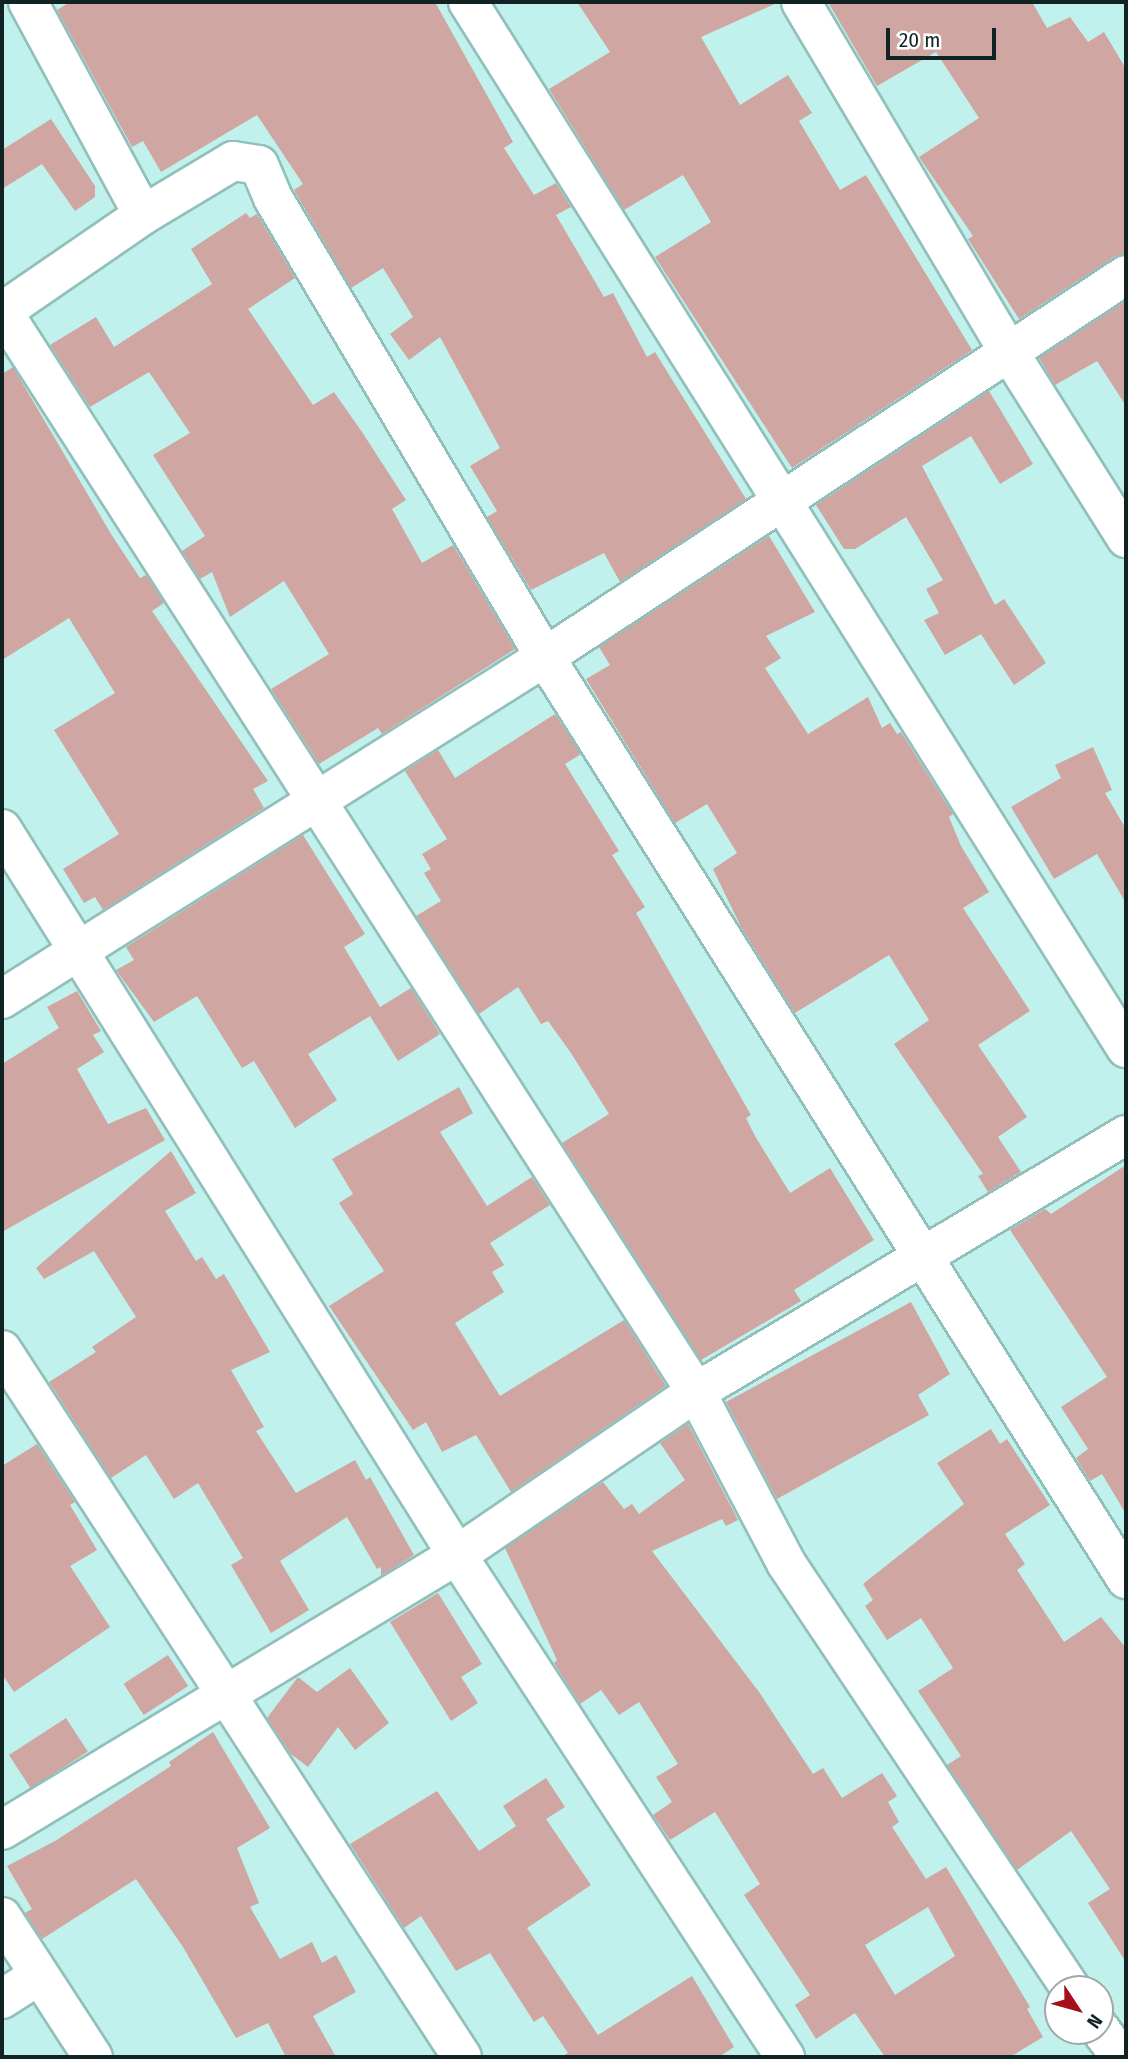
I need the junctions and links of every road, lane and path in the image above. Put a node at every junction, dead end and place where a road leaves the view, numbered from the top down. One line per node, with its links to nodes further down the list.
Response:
1 (28, 2): 4 (street)
2 (468, 2): 8 (street)
3 (801, 2): 7 (street)
4 (143, 215): 6 (street); 10 (street)
5 (1126, 275): 7 (street)
6 (2, 312): 11 (street)
7 (1009, 352): 8 (street); 9 (street)
8 (782, 502): 10 (street); 15 (street)
9 (1126, 538)
10 (545, 657): 11 (street); 17 (street)
11 (315, 803): 13 (street); 19 (street)
12 (2, 829): 13 (street)
13 (76, 953): 14 (street); 20 (street)
14 (2, 999)
15 (1126, 1048)
16 (1126, 1136): 17 (street)
17 (927, 1257): 19 (street); 21 (street)
18 (2, 1350): 22 (street)
19 (696, 1392): 20 (street); 25 (street)
20 (457, 1555): 22 (street); 30 (street)
21 (1126, 1579)
22 (226, 1695): 23 (street); 29 (street)
23 (2, 1830)
24 (2, 1917): 26 (street)
25 (1061, 1975)
26 (38, 1976): 27 (street); 28 (street)
27 (2, 1999)
28 (93, 2057)
29 (462, 2057)
30 (785, 2057)

